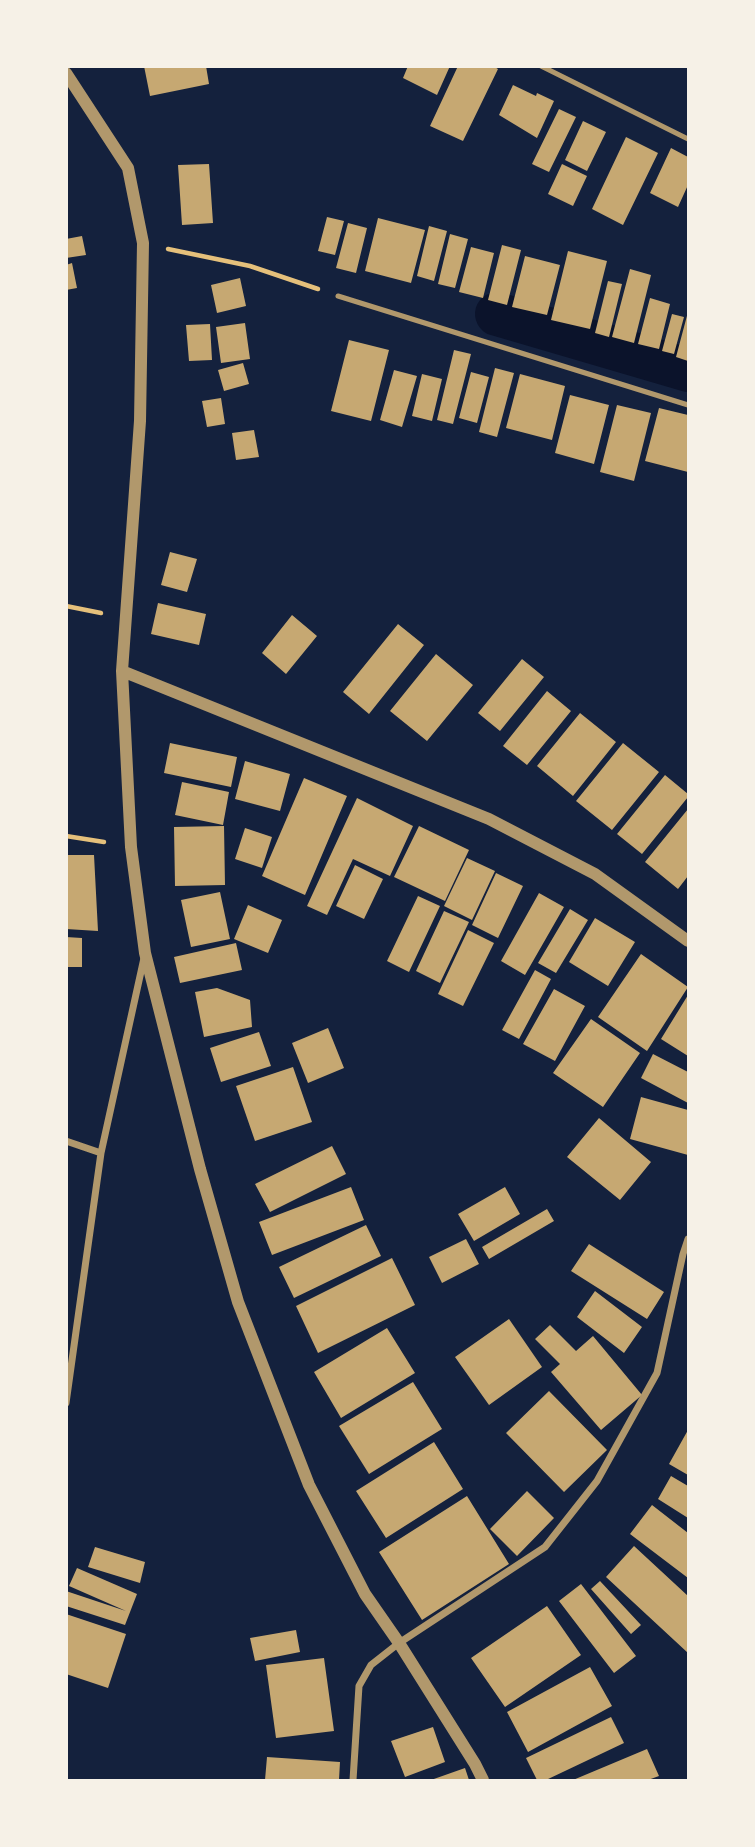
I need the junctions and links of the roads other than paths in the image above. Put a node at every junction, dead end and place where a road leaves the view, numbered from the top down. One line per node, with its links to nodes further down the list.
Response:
1 (541, 66): 3 (lane)
2 (66, 73): 6 (street)
3 (688, 139)
4 (338, 296): 5 (lane)
5 (688, 405)
6 (122, 671): 7 (street); 8 (street)
7 (688, 942)
8 (145, 953): 10 (street); 13 (street)
9 (66, 1141): 10 (street)
10 (101, 1153): 12 (street)
11 (688, 1239): 13 (street)
12 (66, 1403)
13 (399, 1643): 14 (street); 15 (street)
14 (353, 1780)
15 (483, 1780)

